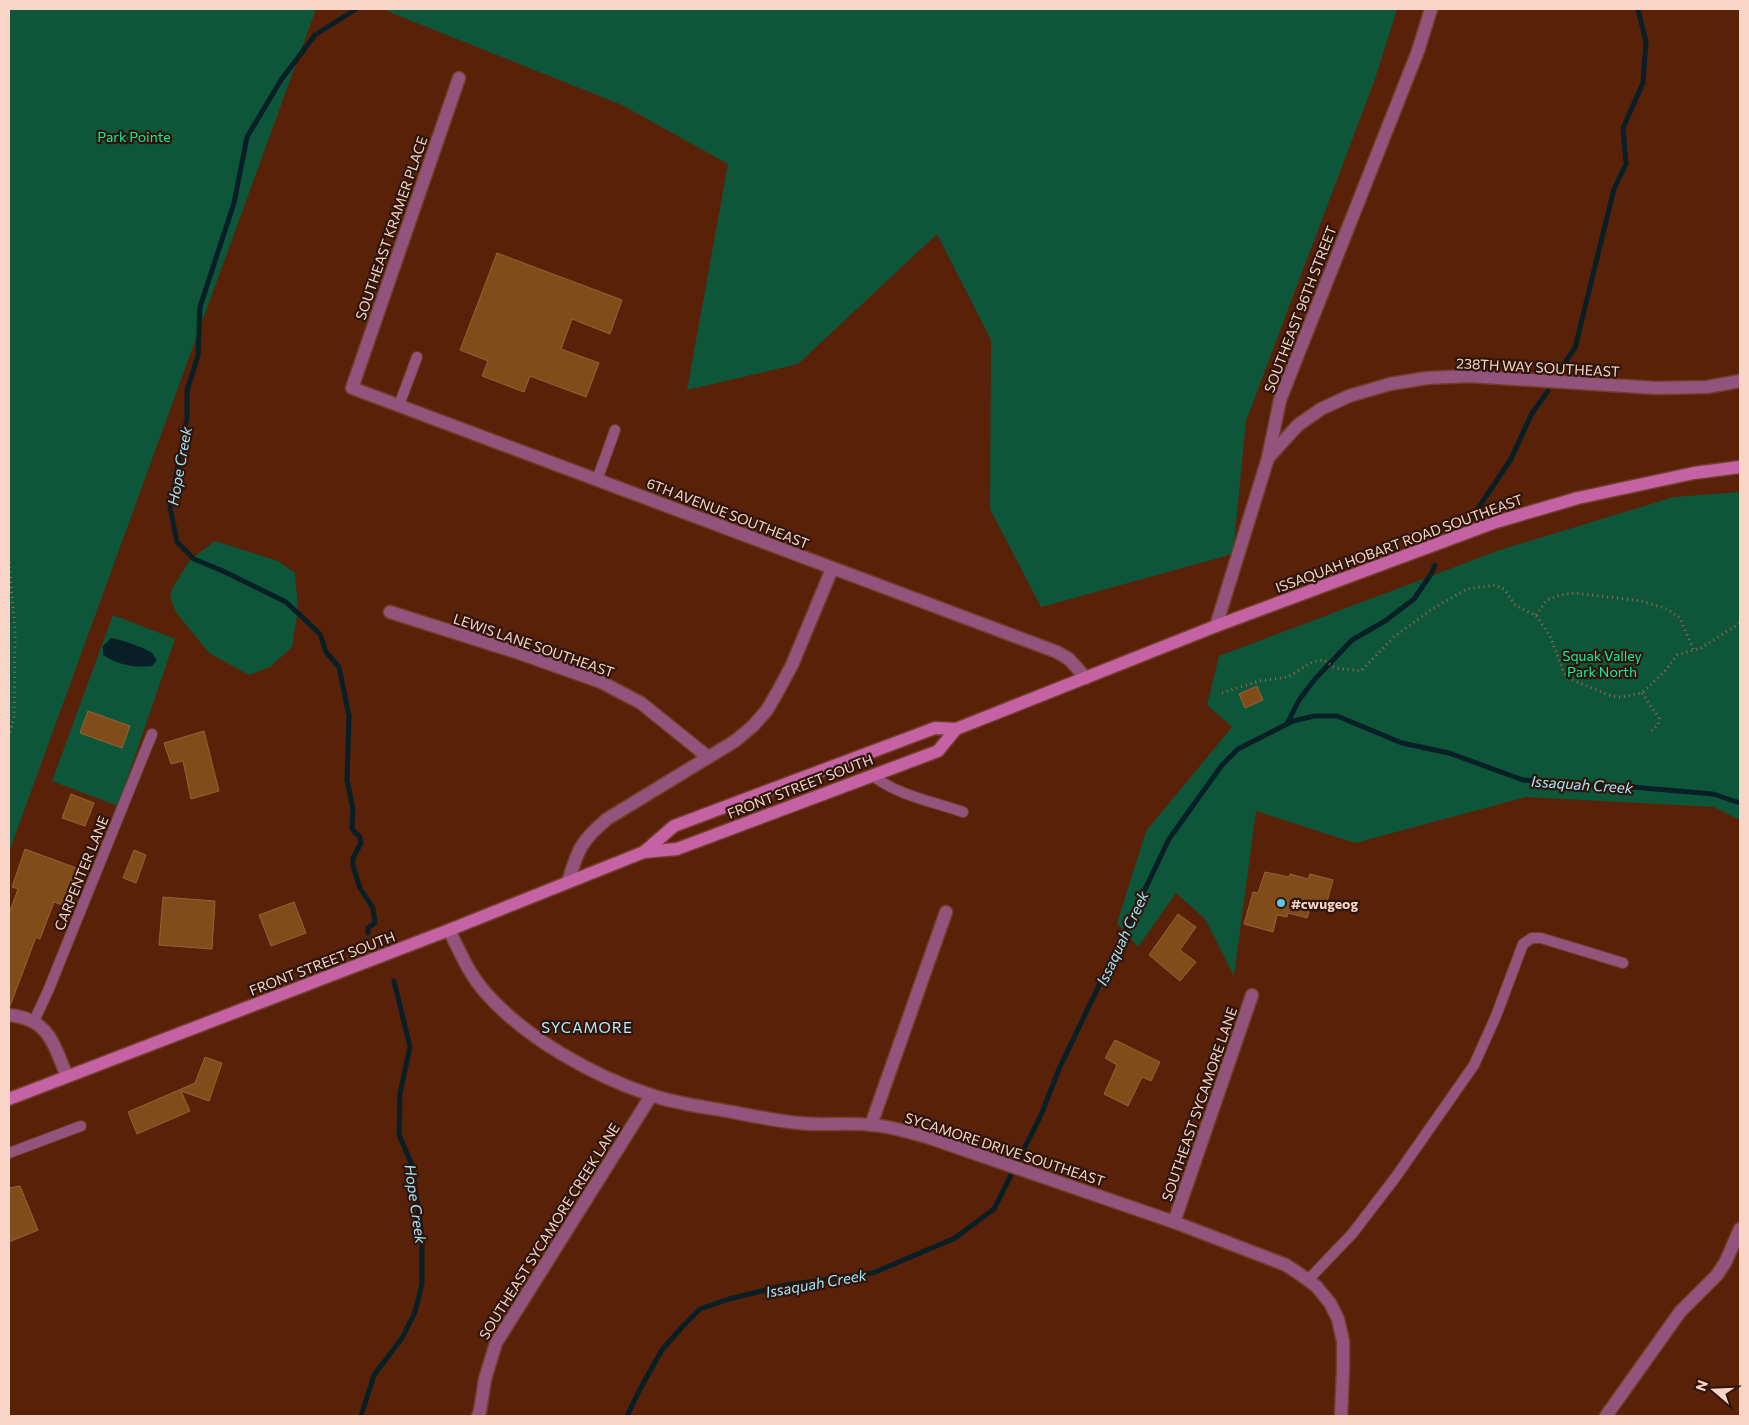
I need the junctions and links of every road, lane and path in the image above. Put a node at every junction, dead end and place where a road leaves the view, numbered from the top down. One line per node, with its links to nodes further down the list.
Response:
1 (1431, 9): 8 (street, SOUTHEAST 96TH STREET)
2 (459, 78): 5 (street, SOUTHEAST KRAMER PLACE)
3 (417, 356): 6 (lane)
4 (1740, 381): 8 (street, 238TH WAY SOUTHEAST)
5 (352, 388): 6 (street, 6TH AVENUE SOUTHEAST)
6 (399, 405): 10 (street, 6TH AVENUE SOUTHEAST)
7 (615, 430): 10 (lane)
8 (1268, 458): 16 (street, SOUTHEAST 96TH STREET)
9 (1740, 467): 16 (main road, ISSAQUAH HOBART ROAD SOUTHEAST)
10 (597, 480): 12 (street, 6TH AVENUE SOUTHEAST)
11 (9, 562): 24 (path)
12 (832, 568): 18 (street, 6TH AVENUE SOUTHEAST); 25 (street)
13 (390, 612): 25 (street, LEWIS LANE SOUTHEAST)
14 (1536, 615): 17 (path); 19 (path); 20 (path)
15 (1740, 623): 17 (path)
16 (1216, 626): 18 (main road, FRONT STREET SOUTH)
17 (1693, 649): 20 (path)
18 (1086, 678): 21 (main road, FRONT STREET SOUTH)
19 (1222, 693)
20 (1642, 693): 22 (path)
21 (956, 729): 26 (main road, FRONT STREET SOUTH); 27 (main road, FRONT STREET SOUTH)
22 (1650, 732)
23 (152, 734): 37 (lane, CARPENTER LANE)
24 (9, 736)
25 (708, 757): 31 (street)
26 (872, 775): 28 (main road, FRONT STREET SOUTH); 29 (lane)
27 (800, 778): 28 (main road); 30 (main road, FRONT STREET SOUTH)
28 (808, 799): 30 (main road, FRONT STREET SOUTH)
29 (963, 812)
30 (644, 852): 31 (main road, FRONT STREET SOUTH)
31 (568, 882): 33 (main road, FRONT STREET SOUTH)
32 (946, 912): 41 (street)
33 (449, 930): 38 (main road, FRONT STREET SOUTH); 39 (street, SYCAMORE DRIVE SOUTHEAST)
34 (1623, 962): 46 (lane)
35 (1252, 995): 44 (street, SOUTHEAST SYCAMORE LANE)
36 (9, 1015): 37 (street)
37 (34, 1021): 38 (street)
38 (67, 1076): 40 (main road, FRONT STREET SOUTH)
39 (651, 1096): 41 (street, SYCAMORE DRIVE SOUTHEAST); 47 (street, SOUTHEAST SYCAMORE CREEK LANE)
40 (9, 1099)
41 (871, 1124): 44 (street, SYCAMORE DRIVE SOUTHEAST)
42 (81, 1126): 43 (lane)
43 (9, 1153)
44 (1174, 1222): 46 (street, SYCAMORE DRIVE SOUTHEAST)
45 (1740, 1229): 49 (street)
46 (1308, 1280): 48 (street, SYCAMORE DRIVE SOUTHEAST)
47 (478, 1416)
48 (1340, 1416)
49 (1606, 1416)

